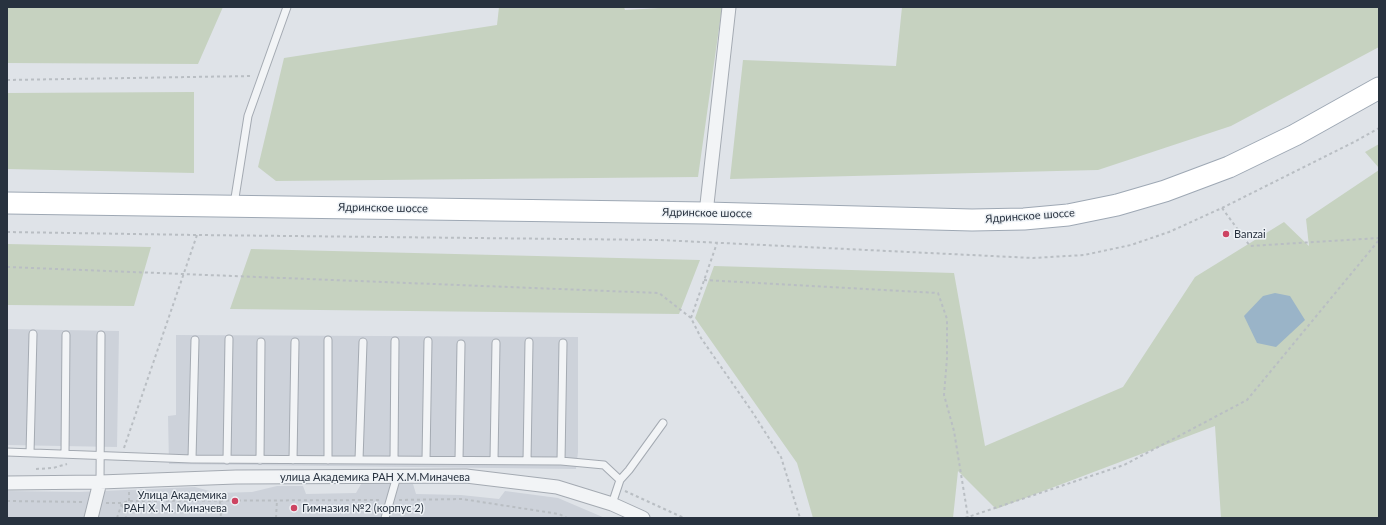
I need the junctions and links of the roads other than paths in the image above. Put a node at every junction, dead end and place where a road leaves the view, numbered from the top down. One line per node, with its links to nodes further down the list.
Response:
1 (287, 7): 5 (lane)
2 (730, 7): 6 (street)
3 (1379, 88): 6 (main road, Ядринское шоссе)
4 (7, 203): 5 (main road, Ядринское шоссе)
5 (233, 206): 6 (main road, Ядринское шоссе)
6 (706, 213)
7 (33, 334): 24 (lane)
8 (66, 334): 25 (lane)
9 (101, 335): 26 (lane)
10 (229, 339): 28 (lane)
11 (195, 340): 27 (lane)
12 (328, 340): 31 (lane)
13 (395, 341): 33 (lane)
14 (428, 341): 34 (lane)
15 (261, 342): 29 (lane)
16 (295, 342): 30 (lane)
17 (363, 342): 32 (lane)
18 (529, 342): 37 (lane)
19 (496, 343): 36 (lane)
20 (563, 343): 38 (lane)
21 (461, 344): 35 (lane)
22 (663, 423): 42 (lane)
23 (7, 452): 24 (lane)
24 (30, 453): 25 (lane)
25 (65, 454): 26 (lane)
26 (100, 456): 27 (lane); 40 (lane)
27 (192, 459): 28 (lane)
28 (227, 460): 29 (lane)
29 (260, 460): 30 (lane)
30 (293, 460): 31 (lane)
31 (328, 460): 32 (lane)
32 (359, 460): 33 (lane)
33 (394, 460): 34 (lane)
34 (426, 460): 35 (lane)
35 (459, 460): 36 (lane)
36 (494, 460): 37 (lane)
37 (527, 461): 38 (lane)
38 (561, 461): 42 (lane)
39 (397, 476): 40 (street, улица Академика РАН Х.М.Миначева); 43 (street, улица Академика РАН Х.М.Миначева); 45 (lane)
40 (100, 482): 41 (street, улица Академика РАН Х.М.Миначева); 44 (street)
41 (7, 483)
42 (619, 484): 43 (lane)
43 (612, 504): 46 (street, улица Академика РАН Х.М.Миначева)
44 (91, 518)
45 (384, 518)
46 (643, 518)

